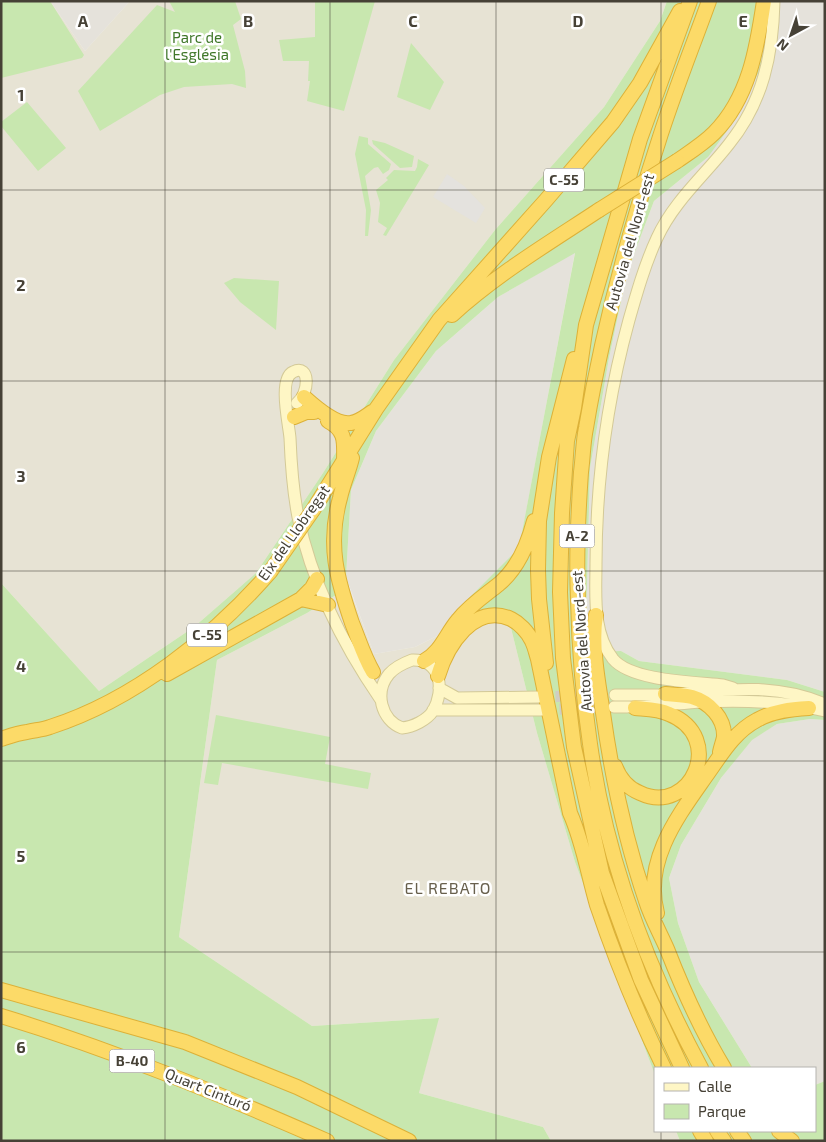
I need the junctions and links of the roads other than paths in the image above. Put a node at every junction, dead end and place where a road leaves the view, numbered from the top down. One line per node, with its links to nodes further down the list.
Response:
1 (685, 1): 7 (highway, C-55)
2 (690, 1): 6 (highway, Autovia del Nord-est / A-2)
3 (708, 1): 47 (highway, Autovia del Nord-est / A-2)
4 (764, 1): 7 (highway, bridge)
5 (774, 1): 18 (street)
6 (586, 325): 13 (highway); 46 (highway, Autovia del Nord-est / A-2)
7 (423, 343): 9 (highway, Eix del Llobregat / C-55)
8 (296, 398): 9 (highway); 10 (highway); 11 (street)
9 (376, 408): 12 (highway, Eix del Llobregat / C-55)
10 (314, 412): 11 (highway); 14 (highway)
11 (291, 421): 15 (street)
12 (357, 439): 14 (highway, Eix del Llobregat / C-55); 21 (highway)
13 (549, 457): 20 (highway); 41 (highway)
14 (344, 462): 24 (highway, Eix del Llobregat / C-55, bridge)
15 (317, 579): 16 (highway); 17 (street)
16 (301, 599): 17 (highway); 24 (highway)
17 (328, 605): 19 (street)
18 (596, 615): 25 (street); 38 (highway)
19 (355, 660): 21 (street); 28 (street)
20 (424, 661): 22 (street); 23 (street)
21 (373, 672): 22 (street)
22 (389, 674): 28 (street)
23 (438, 682): 27 (street); 33 (street); 41 (highway)
24 (134, 687): 36 (highway, Eix del Llobregat / C-55)
25 (733, 688): 26 (street); 30 (street)
26 (665, 694): 29 (highway); 31 (street)
27 (539, 697)
28 (381, 700): 33 (street)
29 (704, 702): 31 (street); 32 (street); 40 (highway)
30 (825, 704)
31 (635, 708): 38 (highway)
32 (809, 708): 35 (street); 40 (highway)
33 (433, 710): 34 (street)
34 (542, 710)
35 (825, 711)
36 (48, 728): 37 (highway, Eix del Llobregat / C-55); 39 (highway, Eix del Llobregat / C-55)
37 (1, 739)
38 (607, 742): 42 (highway)
39 (1, 749)
40 (720, 755): 42 (highway)
41 (575, 825): 45 (highway)
42 (660, 933): 48 (highway)
43 (1, 990): 49 (highway, B-40)
44 (1, 1016): 51 (highway, Quart Cinturó / B-40)
45 (664, 1067)
46 (681, 1067)
47 (700, 1067)
48 (723, 1067)
49 (316, 1096): 52 (highway); 53 (highway)
50 (780, 1132): 54 (highway)
51 (327, 1141)
52 (400, 1141)
53 (409, 1141)
54 (792, 1141)

